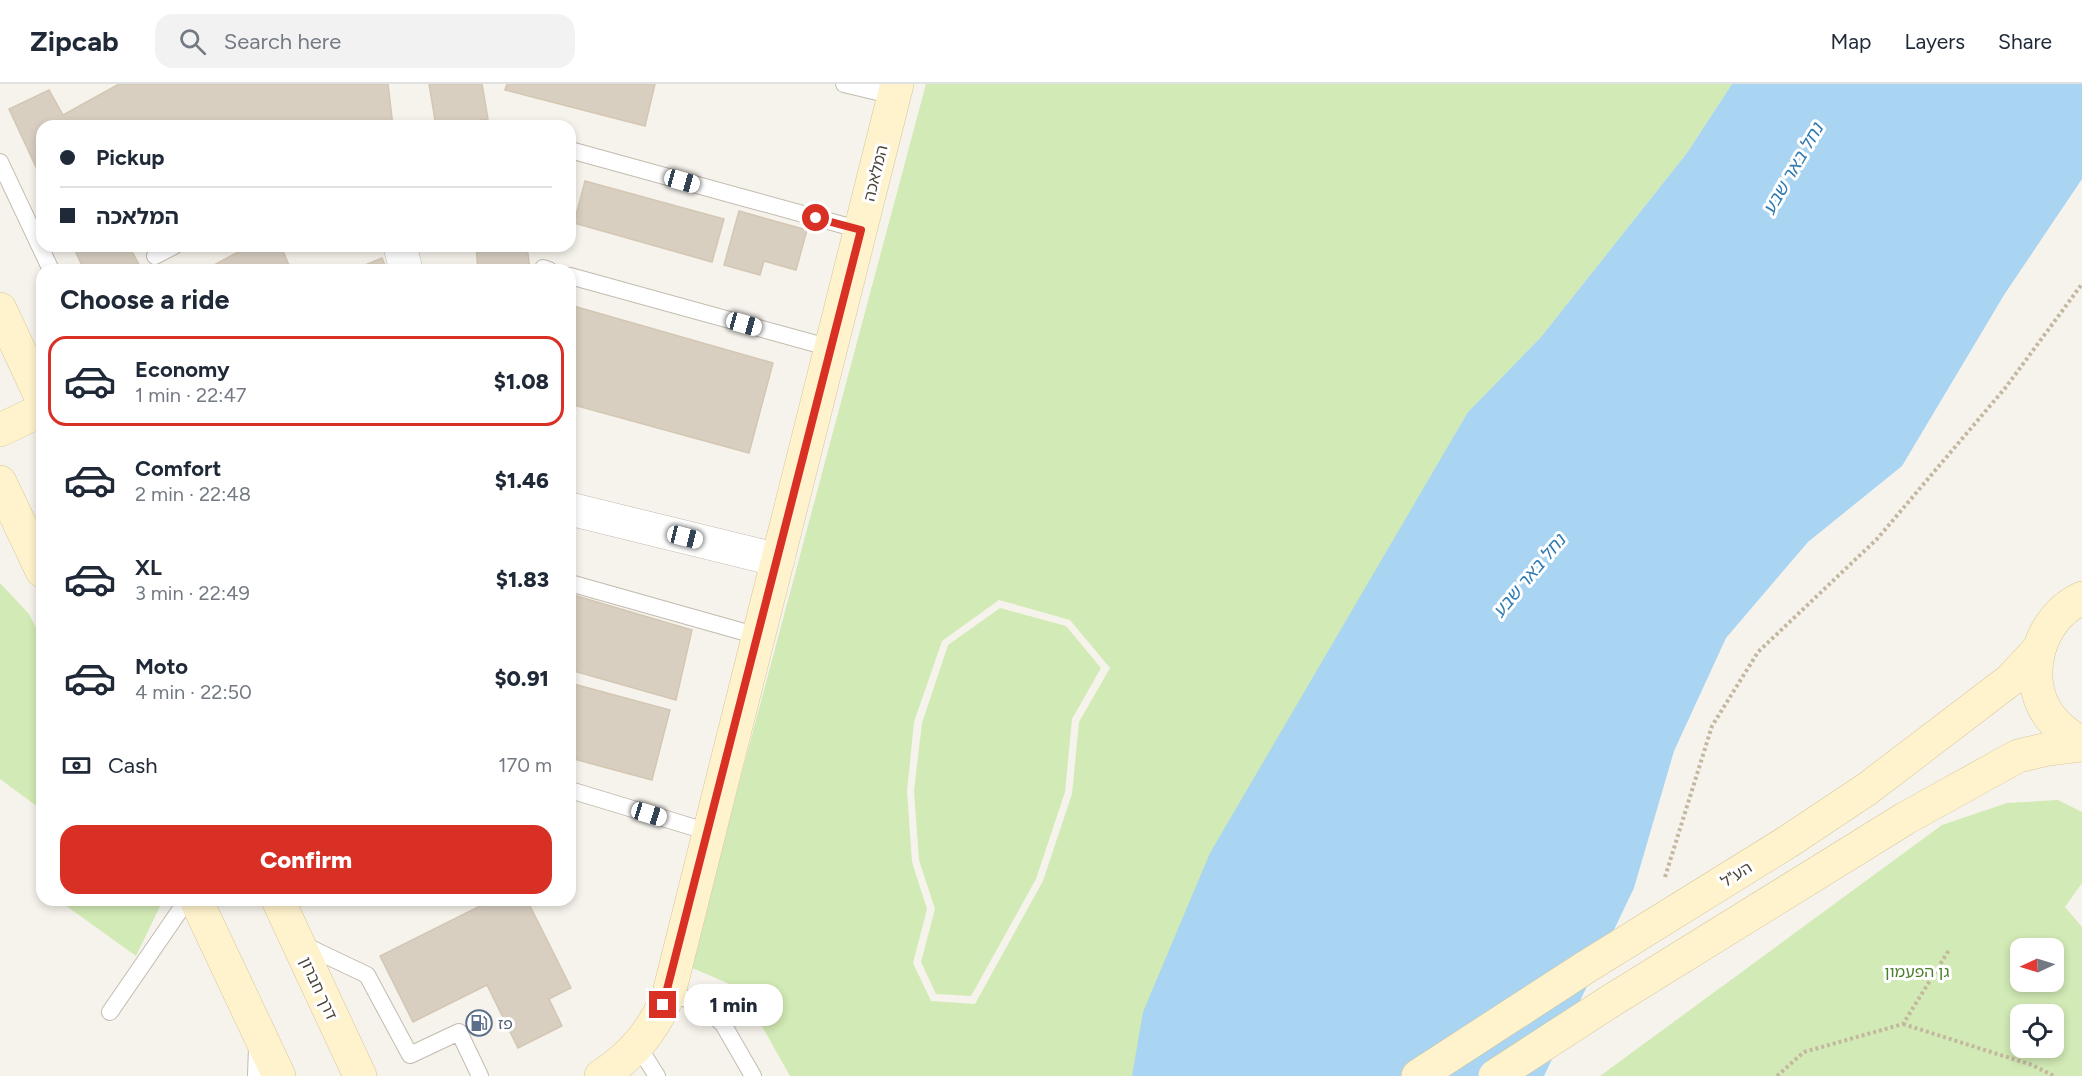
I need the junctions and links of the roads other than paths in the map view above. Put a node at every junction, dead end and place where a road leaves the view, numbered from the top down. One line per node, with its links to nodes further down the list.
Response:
1 (844, 84): 2 (lane)
2 (896, 90): 5 (street, המלאכה)
3 (576, 152): 5 (lane)
4 (0, 162): 6 (lane)
5 (861, 230): 11 (street, המלאכה)
6 (36, 238)
7 (162, 252): 8 (lane)
8 (154, 256)
9 (576, 278): 11 (lane)
10 (0, 309): 12 (street)
11 (831, 348): 19 (street, המלאכה)
12 (36, 386)
13 (36, 413): 14 (street)
14 (0, 430)
15 (0, 482): 18 (street)
16 (576, 510): 19 (street)
17 (0, 539): 20 (street)
18 (36, 560)
19 (778, 560): 23 (street, המלאכה)
20 (36, 568)
21 (576, 585): 23 (lane)
22 (2082, 598): 24 (street)
23 (758, 636): 27 (street, המלאכה)
24 (2038, 650): 25 (street); 43 (street, הע"ל)
25 (2082, 744): 44 (street, bridge)
26 (576, 792): 27 (lane)
27 (709, 832): 32 (street, המלאכה)
28 (183, 906): 33 (lane)
29 (199, 906): 34 (street)
30 (281, 906): 31 (street, דרך חברון)
31 (298, 942): 38 (street, דרך חברון); 39 (lane)
32 (669, 993): 35 (street, המלאכה); 42 (lane)
33 (110, 1012)
34 (256, 1028): 36 (lane); 37 (street)
35 (638, 1046): 40 (street, המלאכה); 41 (lane)
36 (256, 1076)
37 (279, 1076)
38 (360, 1076)
39 (480, 1076)
40 (601, 1076)
41 (657, 1076)
42 (753, 1076)
43 (1418, 1076)
44 (1495, 1076)

